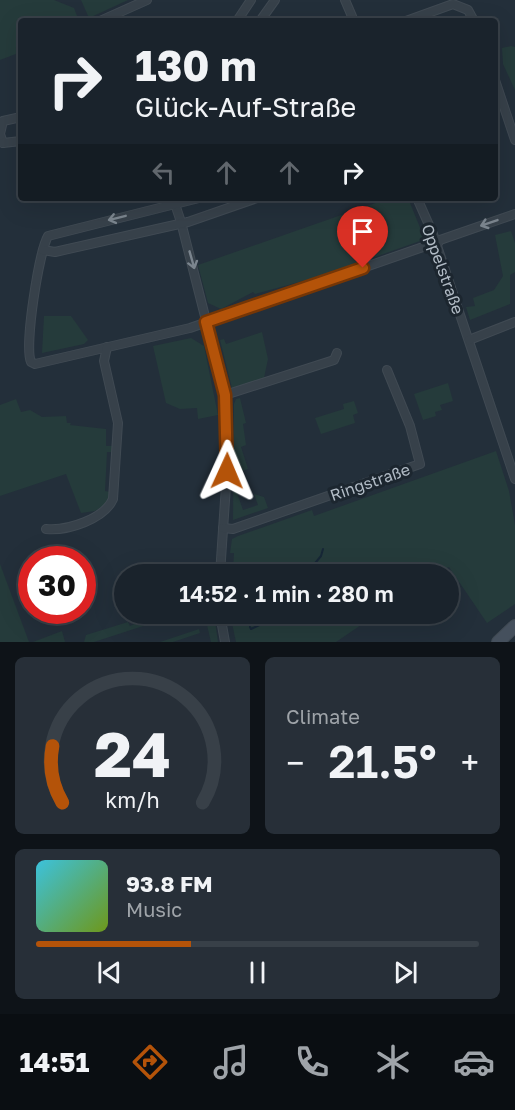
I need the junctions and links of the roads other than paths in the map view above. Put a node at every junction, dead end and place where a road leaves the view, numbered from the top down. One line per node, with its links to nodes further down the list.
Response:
1 (147, 0): 5 (street)
2 (251, 0): 6 (street)
3 (275, 0): 7 (street)
4 (345, 0): 8 (street)
5 (107, 18)
6 (239, 18)
7 (262, 18)
8 (353, 18)
9 (414, 18): 10 (street)
10 (472, 18)
11 (498, 89): 13 (street)
12 (18, 118): 14 (street)
13 (515, 140)
14 (1, 141): 15 (street)
15 (18, 141)
16 (172, 201): 20 (street); 22 (street, one-way to 22)
17 (248, 201): 20 (street)
18 (418, 201): 21 (street, Oppelstraße)
19 (515, 214): 21 (street, one-way to 21)
20 (182, 222): 22 (street); 23 (street, one-way to 23)
21 (436, 246): 23 (street); 25 (street, Oppelstraße)
22 (43, 250): 26 (street)
23 (206, 322): 26 (street); 29 (street)
24 (515, 322): 25 (street)
25 (469, 340): 30 (street, Oppelstraße)
26 (107, 347): 32 (street)
27 (337, 353): 29 (street)
28 (387, 370): 31 (street, Ringstraße)
29 (225, 395): 31 (street)
30 (515, 476)
31 (224, 528): 33 (street)
32 (46, 529)
33 (221, 564)
34 (222, 624): 36 (street)
35 (515, 626): 37 (main road)
36 (225, 642)
37 (498, 642)

